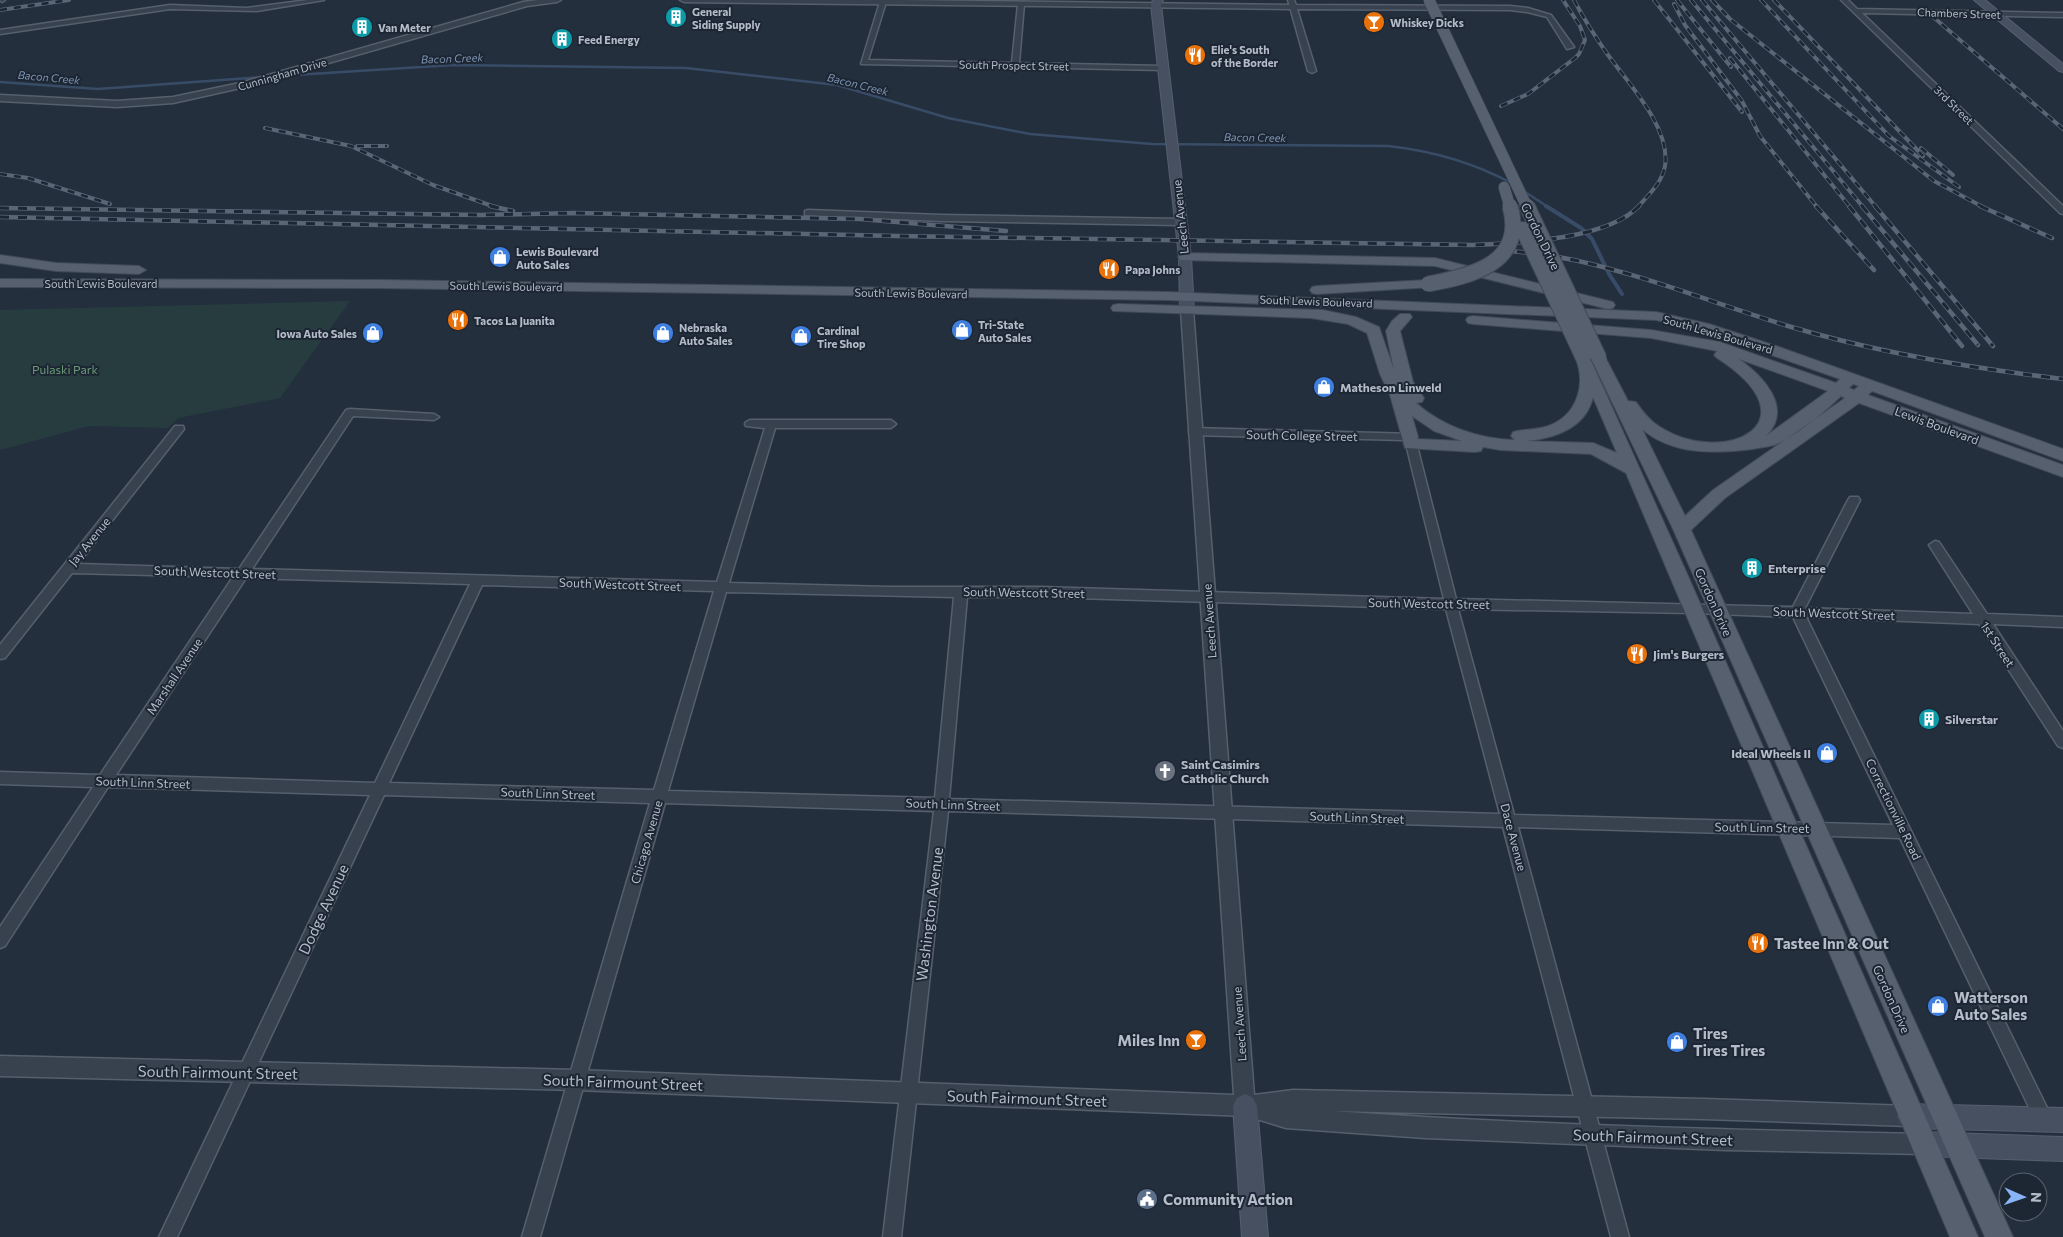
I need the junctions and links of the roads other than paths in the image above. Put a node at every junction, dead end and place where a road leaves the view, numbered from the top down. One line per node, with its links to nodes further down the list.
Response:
1 (321, 0): 16 (street)
2 (557, 0): 8 (street, Cunningham Drive)
3 (684, 0): 9 (street)
4 (1420, 0): 23 (main road, Gordon Drive)
5 (1429, 0): 38 (main road, Gordon Drive, bridge)
6 (1844, 0): 13 (street, 3rd Street)
7 (1979, 0): 14 (main road)
8 (530, 2): 22 (street, Cunningham Drive)
9 (883, 2): 12 (street); 18 (street, South Prospect Street)
10 (1157, 3): 11 (street); 12 (street); 19 (main road, Leech Avenue)
11 (1292, 3): 17 (street); 21 (street)
12 (1022, 4): 18 (street)
13 (1856, 11): 14 (street, Chambers Street); 24 (street, 3rd Street)
14 (1998, 15): 15 (street, Chambers Street); 20 (main road)
15 (2063, 15)
16 (0, 32)
17 (1570, 47)
18 (1015, 65): 19 (street, South Prospect Street)
19 (1163, 68): 26 (main road, Leech Avenue)
20 (2063, 69)
21 (1312, 70)
22 (0, 98)
23 (1504, 187): 32 (main road, bridge); 38 (main road, Gordon Drive, bridge)
24 (2063, 211)
25 (808, 213): 26 (street)
26 (1180, 222): 27 (main road, Leech Avenue)
27 (1185, 257): 32 (main road, Leech Avenue); 35 (main road)
28 (0, 259): 30 (main road)
29 (0, 283): 30 (main road, South Lewis Boulevard)
30 (380, 284): 32 (main road, South Lewis Boulevard)
31 (0, 294): 32 (main road, South Lewis Boulevard)
32 (1186, 303): 33 (main road, South Lewis Boulevard); 34 (main road, South Lewis Boulevard); 48 (street, Leech Avenue)
33 (1396, 312): 34 (main road, South Lewis Boulevard); 35 (main road, South Lewis Boulevard); 36 (main road); 37 (main road, South Lewis Boulevard); 38 (main road)
34 (1312, 314): 36 (main road)
35 (1656, 316): 39 (main road, South Lewis Boulevard)
36 (1374, 330): 42 (main road)
37 (1672, 337): 39 (main road, South Lewis Boulevard); 51 (main road)
38 (1593, 362): 51 (main road); 53 (main road, Gordon Drive); 56 (main road, Gordon Drive)
39 (1812, 372): 40 (main road, Lewis Boulevard)
40 (1845, 384): 41 (main road, Lewis Boulevard); 51 (main road)
41 (1863, 391): 52 (main road, Lewis Boulevard); 54 (main road, Lewis Boulevard); 56 (main road)
42 (1398, 395): 49 (main road); 50 (main road)
43 (434, 417): 59 (street, Marshall Avenue)
44 (750, 424): 45 (street)
45 (771, 424): 46 (street); 61 (street, Chicago Avenue)
46 (891, 424)
47 (179, 429): 58 (street, Jay Avenue)
48 (1194, 432): 49 (street, South College Street); 63 (street, Leech Avenue)
49 (1411, 441): 50 (main road); 64 (street, Dace Avenue)
50 (1500, 444): 53 (main road)
51 (1738, 446)
52 (2063, 455)
53 (1632, 469): 65 (main road, Gordon Drive)
54 (2063, 471)
55 (1854, 500): 67 (street)
56 (1682, 529): 66 (main road, Gordon Drive)
57 (1935, 545): 68 (street, 1st Street)
58 (68, 568): 59 (street, South Westcott Street); 70 (street, Jay Avenue)
59 (243, 573): 60 (street, South Westcott Street); 73 (street, Marshall Avenue)
60 (478, 580): 61 (street, South Westcott Street); 74 (street, Dodge Avenue)
61 (720, 587): 62 (street, South Westcott Street); 75 (street, Chicago Avenue)
62 (961, 591): 63 (street, South Westcott Street); 76 (street, Washington Avenue)
63 (1207, 597): 64 (street, South Westcott Street); 77 (street, Leech Avenue)
64 (1451, 604): 65 (street, South Westcott Street); 78 (street, Dace Avenue)
65 (1692, 608): 66 (street, South Westcott Street); 80 (main road, Gordon Drive)
66 (1717, 609): 67 (street, South Westcott Street); 79 (main road, Gordon Drive)
67 (1796, 612): 68 (street, South Westcott Street); 81 (street, Correctionville Road)
68 (1981, 619): 69 (street, South Westcott Street); 71 (street, 1st Street)
69 (2063, 622)
70 (0, 654)
71 (2063, 742)
72 (0, 778): 73 (street, South Linn Street)
73 (104, 781): 74 (street, South Linn Street); 82 (street, Marshall Avenue)
74 (380, 789): 75 (street, South Linn Street); 84 (street, Dodge Avenue)
75 (659, 797): 76 (street, South Linn Street); 85 (street, Chicago Avenue)
76 (942, 804): 77 (street, South Linn Street); 86 (street, Washington Avenue)
77 (1224, 813): 78 (street, South Linn Street); 87 (street, Leech Avenue)
78 (1510, 821): 80 (street, South Linn Street); 88 (street, Dace Avenue)
79 (1815, 828): 80 (street, South Linn Street); 81 (street, South Linn Street); 90 (main road, Gordon Drive)
80 (1787, 829): 89 (main road, Gordon Drive)
81 (1905, 832): 91 (street, Correctionville Road)
82 (0, 941)
83 (0, 1066): 84 (street, South Fairmount Street)
84 (246, 1073): 85 (street, South Fairmount Street); 96 (street, Dodge Avenue)
85 (576, 1080): 86 (street, South Fairmount Street); 97 (street, Chicago Avenue)
86 (908, 1094): 87 (street, South Fairmount Street); 98 (street, Washington Avenue)
87 (1245, 1106): 88 (street, South Fairmount Street); 92 (street, South Fairmount Street); 99 (main road, Leech Avenue)
88 (1586, 1106): 89 (street, South Fairmount Street); 92 (street, Dace Avenue)
89 (1910, 1116): 90 (main road, South Fairmount Street); 93 (main road, Gordon Drive)
90 (1946, 1117): 91 (main road, South Fairmount Street); 94 (main road, Gordon Drive)
91 (2053, 1120)
92 (1593, 1135): 93 (street, South Fairmount Street); 100 (street, Dace Avenue)
93 (1923, 1144): 94 (main road, South Fairmount Street); 101 (main road, Gordon Drive)
94 (1958, 1144): 95 (main road, South Fairmount Street); 102 (main road, Gordon Drive)
95 (2062, 1152)
96 (168, 1237)
97 (531, 1237)
98 (892, 1237)
99 (1254, 1237)
100 (1620, 1237)
101 (1964, 1237)
102 (1999, 1237)

